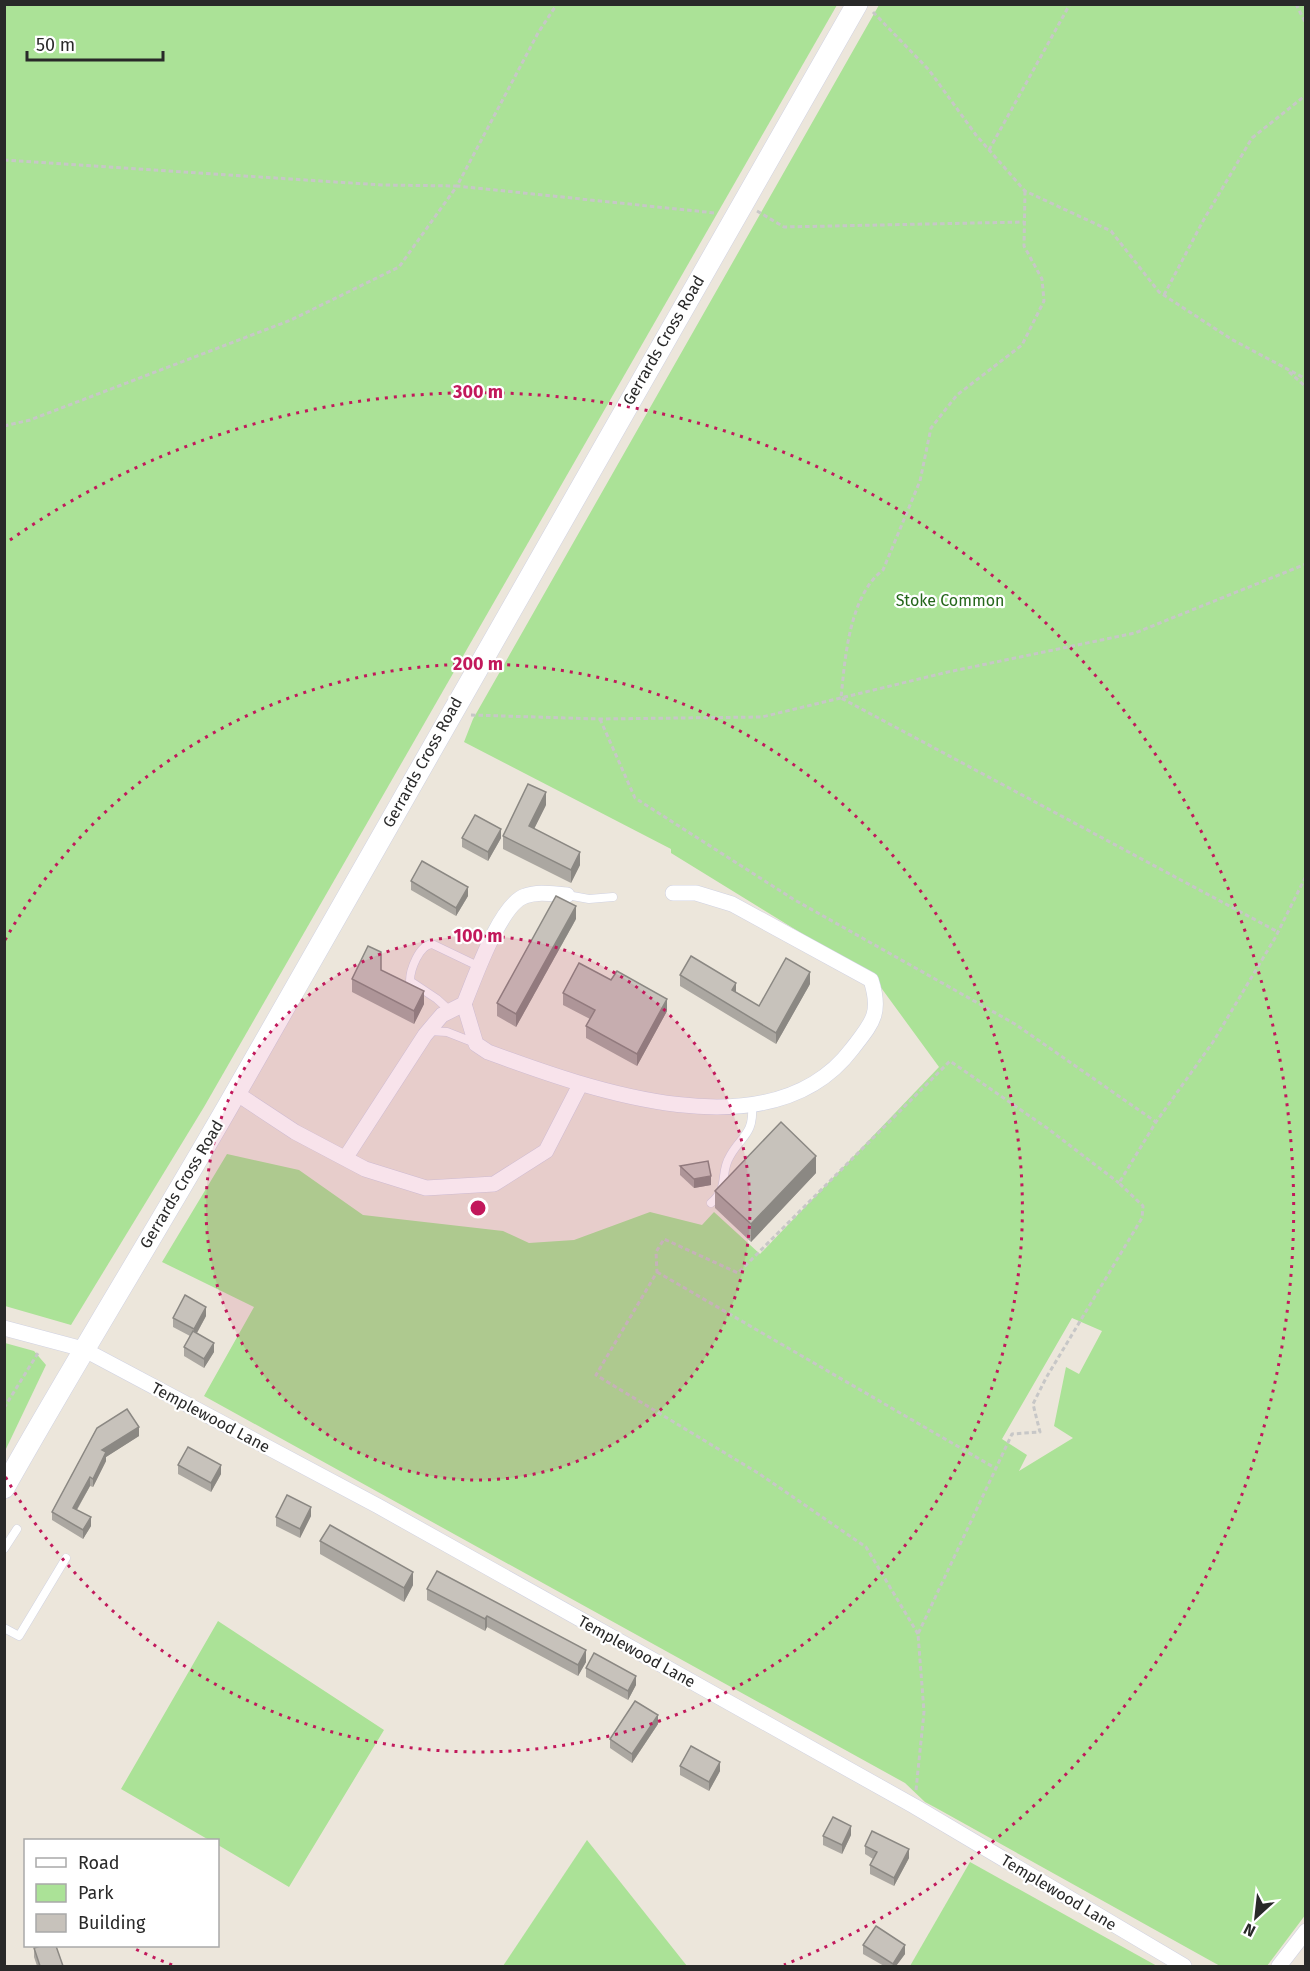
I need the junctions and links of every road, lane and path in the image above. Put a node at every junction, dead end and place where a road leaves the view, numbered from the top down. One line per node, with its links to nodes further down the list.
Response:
1 (557, 4): 10 (path)
2 (857, 4): 12 (main road, Gerrards Cross Road)
3 (865, 4): 8 (path)
4 (1070, 4): 8 (path)
5 (1296, 4): 6 (path)
6 (1305, 24)
7 (1305, 94): 14 (path)
8 (989, 150): 11 (path)
9 (4, 160): 10 (path)
10 (457, 186): 12 (path); 18 (path)
11 (1025, 191): 13 (path); 14 (path)
12 (738, 209): 13 (path); 21 (main road, Gerrards Cross Road)
13 (1024, 222): 20 (path)
14 (1164, 295): 15 (path)
15 (1286, 369): 16 (path); 17 (path)
16 (1305, 379)
17 (1305, 387)
18 (4, 426)
19 (1305, 564): 20 (path)
20 (841, 698): 22 (path); 27 (path)
21 (448, 715): 22 (path); 34 (main road, Gerrards Cross Road)
22 (600, 719): 36 (path)
23 (1305, 876): 27 (path)
24 (673, 892): 35 (street)
25 (567, 895): 26 (lane); 28 (street)
26 (613, 897)
27 (1278, 932): 36 (path)
28 (480, 967): 29 (street); 30 (lane)
29 (464, 1004): 30 (street); 32 (street)
30 (449, 1010): 31 (street)
31 (428, 1031): 32 (lane); 37 (street)
32 (476, 1044): 33 (street)
33 (580, 1085): 35 (street); 37 (street)
34 (236, 1093): 37 (street); 43 (main road, Gerrards Cross Road)
35 (752, 1106): 39 (lane)
36 (1156, 1122): 38 (path)
37 (346, 1157)
38 (1119, 1183): 40 (path); 45 (path)
39 (711, 1203)
40 (657, 1272): 45 (path); 51 (path)
41 (4, 1328): 42 (street, Templewood Lane)
42 (46, 1340): 43 (street, Templewood Lane); 44 (path)
43 (83, 1349): 46 (main road, Gerrards Cross Road); 52 (street, Templewood Lane)
44 (4, 1408)
45 (996, 1468): 51 (path)
46 (4, 1488)
47 (17, 1528): 48 (lane)
48 (4, 1550)
49 (66, 1558): 50 (lane)
50 (4, 1628)
51 (918, 1634): 52 (path)
52 (914, 1806): 54 (street, Templewood Lane)
53 (1305, 1931): 55 (street)
54 (1184, 1966)
55 (1279, 1966)

